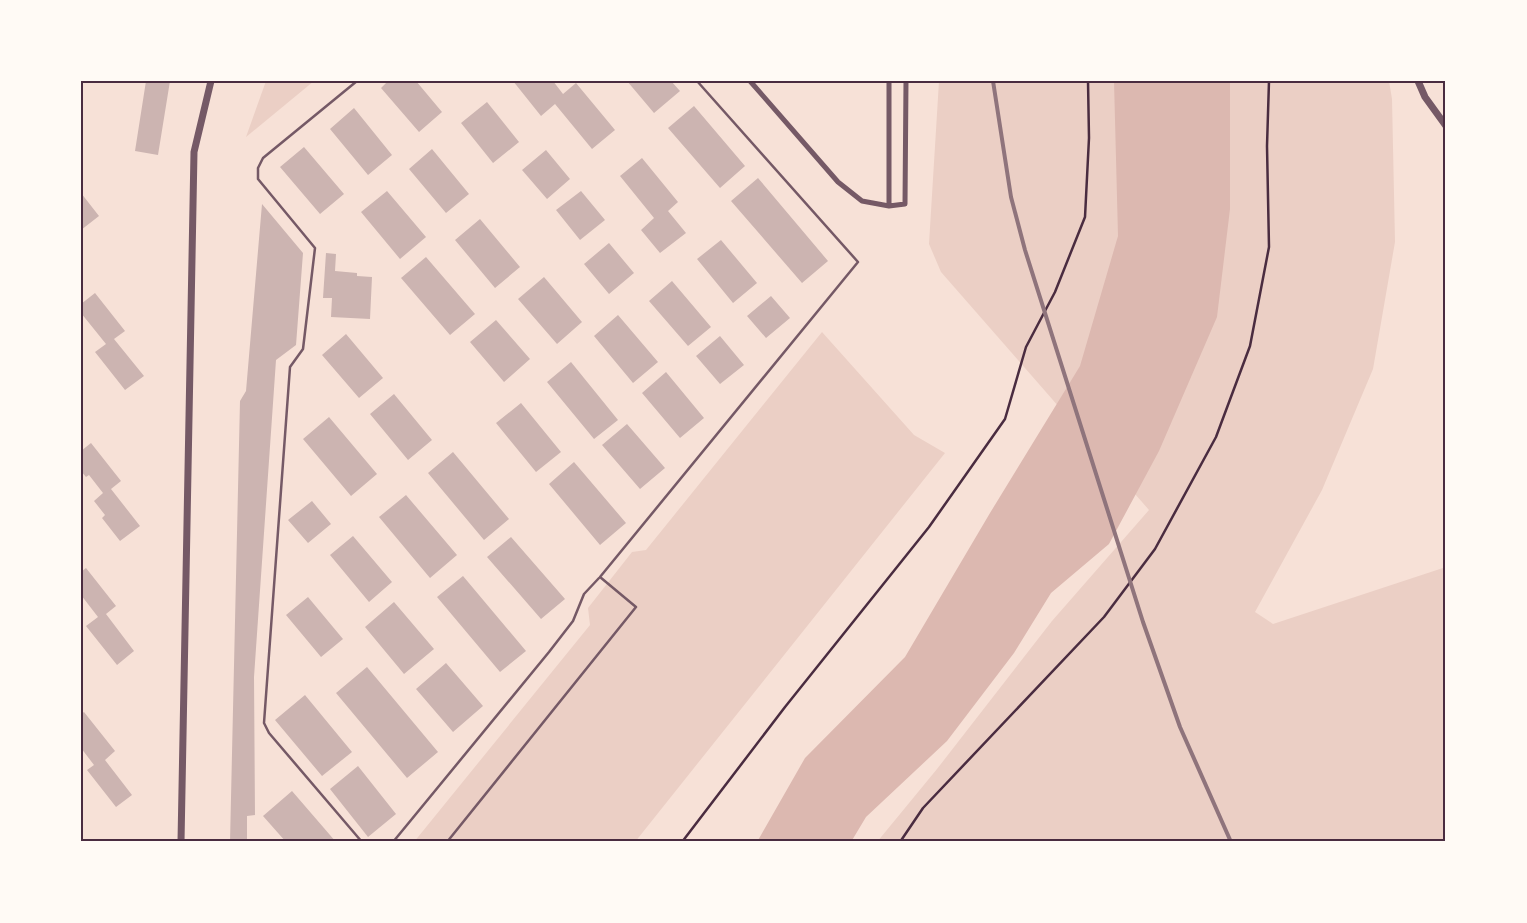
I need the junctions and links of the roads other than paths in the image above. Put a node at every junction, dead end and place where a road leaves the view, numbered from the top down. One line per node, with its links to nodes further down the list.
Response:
1 (212, 81): 11 (street)
2 (357, 81): 12 (lane)
3 (697, 81): 10 (lane)
4 (750, 81): 9 (street)
5 (889, 81): 9 (street)
6 (906, 81): 9 (street)
7 (1418, 81): 8 (street)
8 (1446, 126)
9 (889, 206)
10 (600, 577): 13 (lane); 14 (lane)
11 (181, 842)
12 (362, 842)
13 (393, 842)
14 (447, 842)

